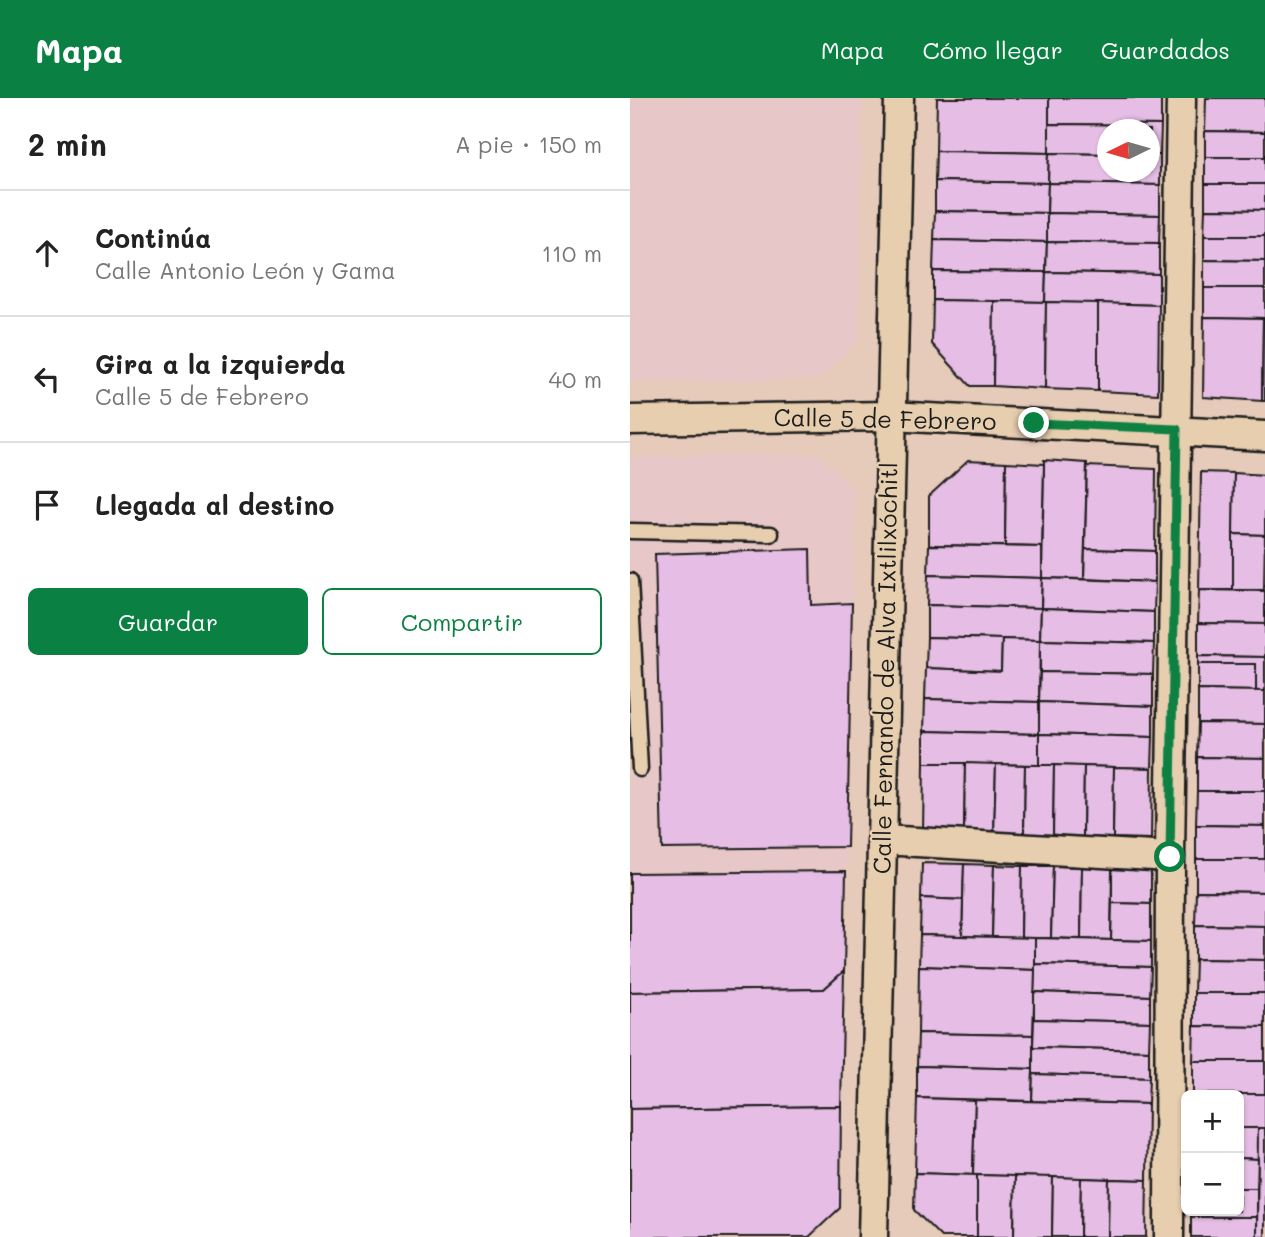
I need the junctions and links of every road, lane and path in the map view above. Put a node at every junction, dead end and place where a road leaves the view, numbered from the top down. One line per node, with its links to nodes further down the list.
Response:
1 (899, 98): 3 (street, Calle Fernando de Alva Ixtlilxóchitl)
2 (1181, 98): 5 (street)
3 (891, 416): 4 (street, Calle 5 de Febrero); 5 (street, Calle 5 de Febrero); 11 (street, Calle Fernando de Alva Ixtlilxóchitl)
4 (630, 420)
5 (1177, 429): 6 (street, Calle 5 de Febrero); 12 (street)
6 (1265, 436)
7 (630, 531): 8 (lane)
8 (771, 534)
9 (630, 581): 10 (lane)
10 (640, 769)
11 (883, 840): 12 (street); 13 (street, Calle Fernando de Alva Ixtlilxóchitl)
12 (1170, 857): 14 (street)
13 (873, 1237)
14 (1170, 1237)

